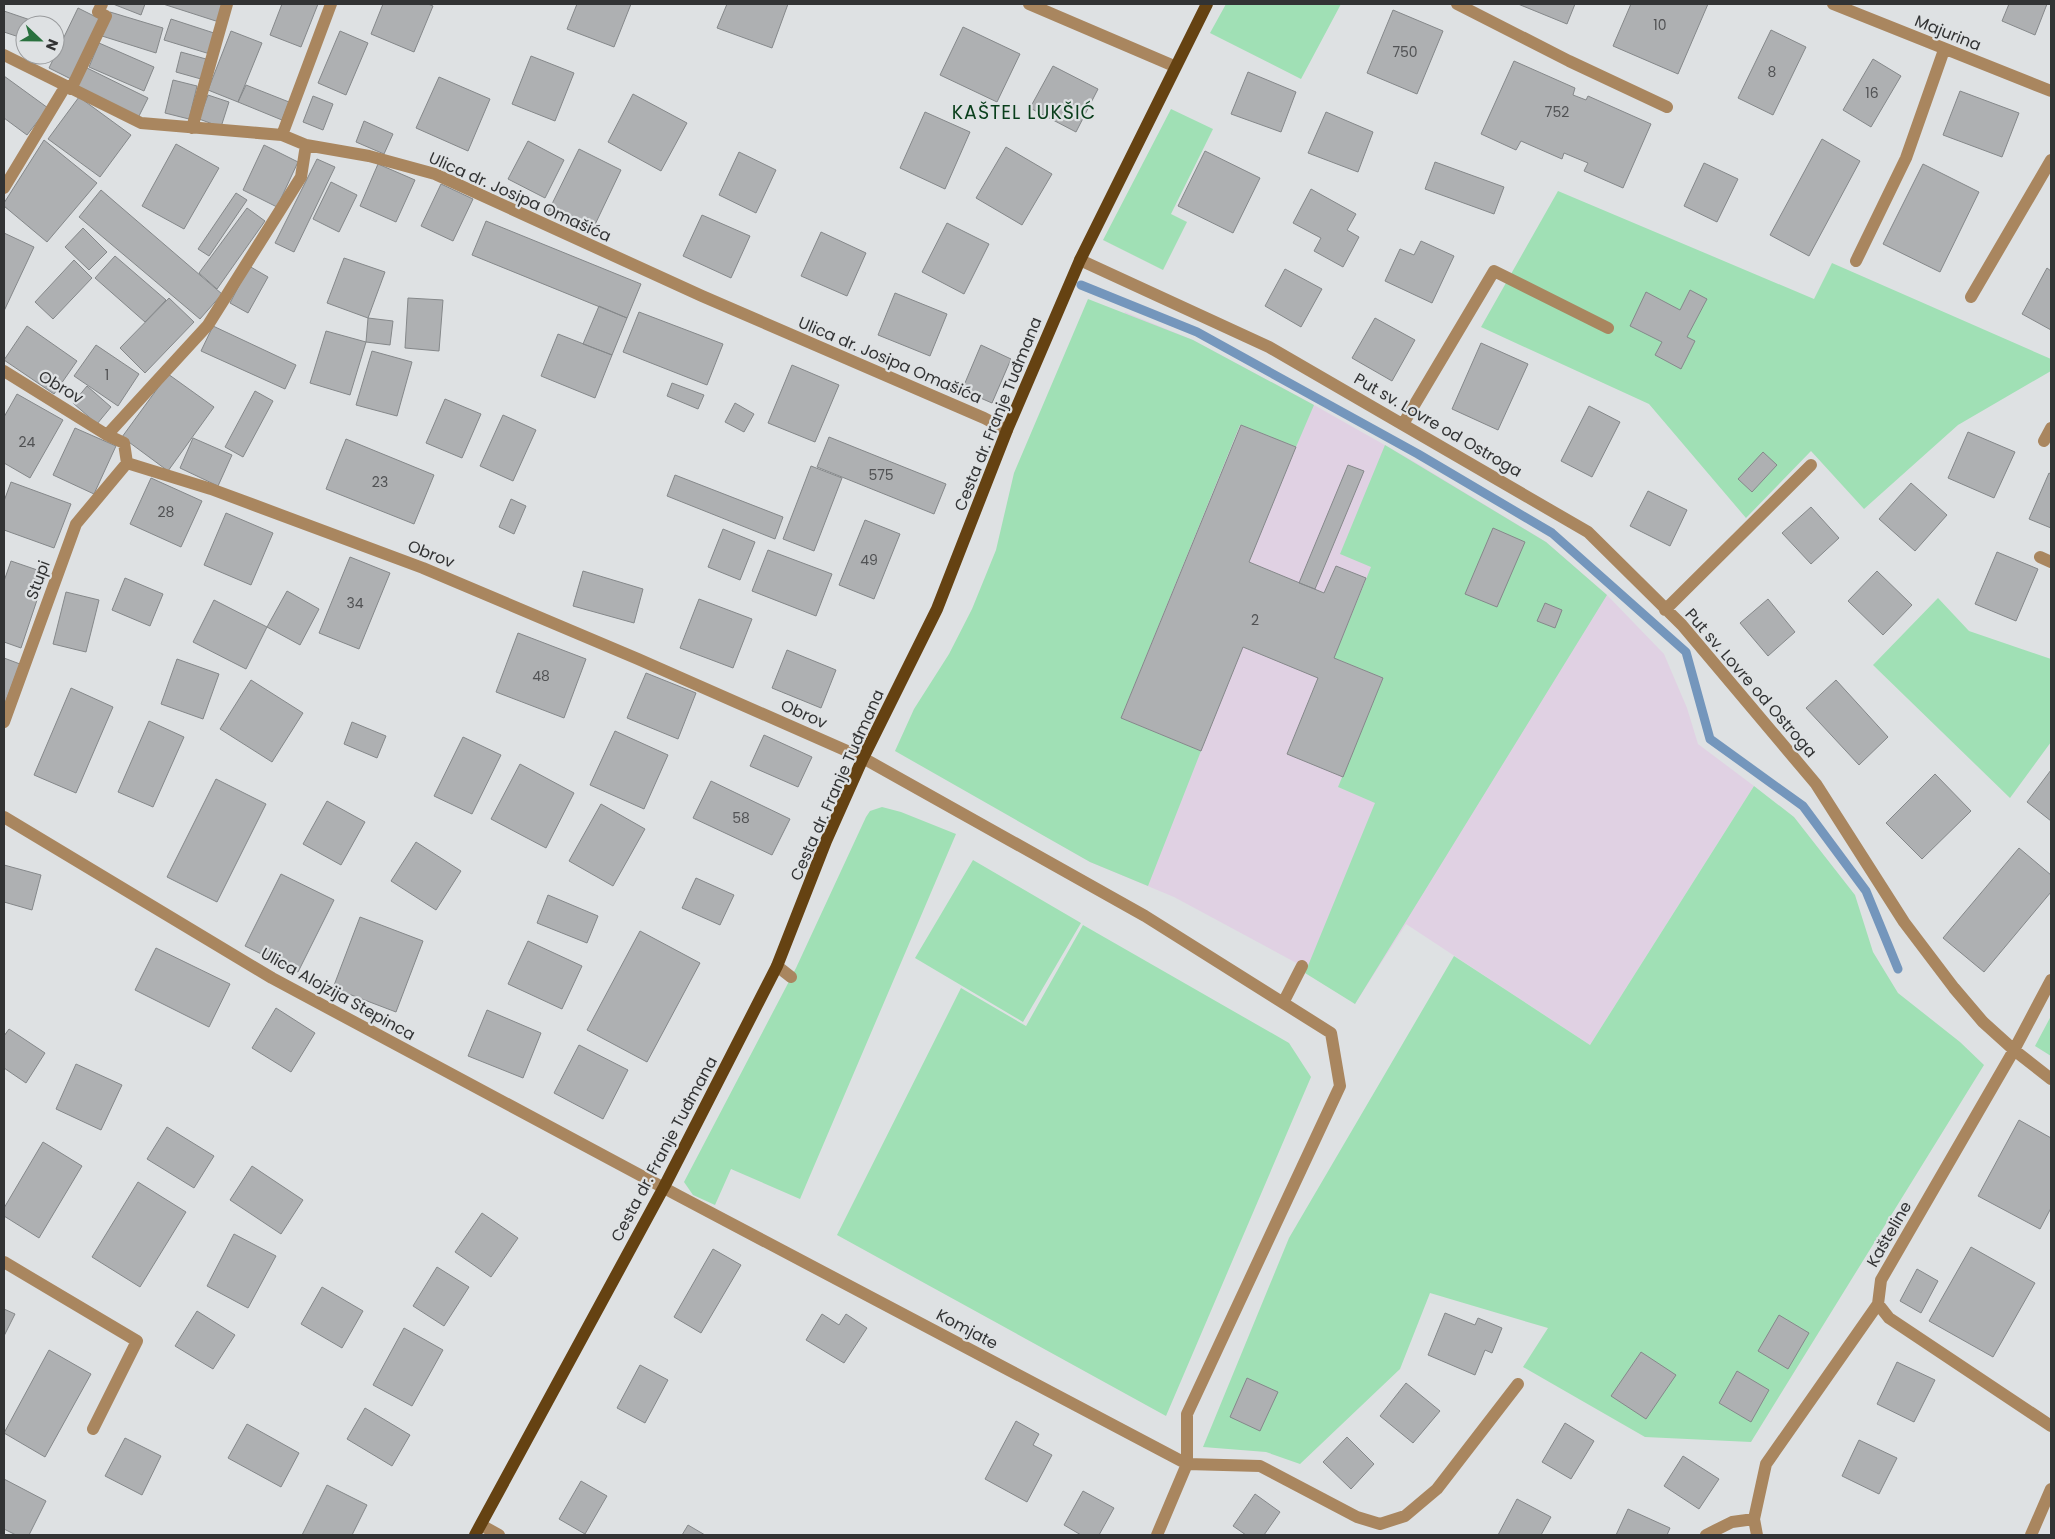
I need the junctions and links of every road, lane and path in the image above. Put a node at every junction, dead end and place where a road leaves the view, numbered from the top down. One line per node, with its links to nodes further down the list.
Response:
1 (102, 4): 11 (street)
2 (227, 4): 14 (street)
3 (331, 4): 15 (street)
4 (1029, 4): 10 (street)
5 (1206, 4): 10 (main road, Cesta dr. Franje Tuđmana)
6 (1457, 4): 13 (street)
7 (1840, 5): 8 (street, Majurina)
8 (1944, 50): 12 (street, Majurina); 20 (street)
9 (4, 55): 11 (street, Ulica dr. Josipa Omašića)
10 (1174, 66): 19 (main road, Cesta dr. Franje Tuđmana)
11 (68, 88): 14 (street, Ulica dr. Josipa Omašića); 18 (street)
12 (2051, 91)
13 (1667, 107)
14 (192, 128): 15 (street, Ulica dr. Josipa Omašića)
15 (282, 135): 16 (street, Ulica dr. Josipa Omašića)
16 (306, 145): 26 (street, Ulica dr. Josipa Omašića); 27 (street)
17 (2051, 160): 21 (street)
18 (4, 188)
19 (1080, 260): 24 (street, Put sv. Lovre od Ostroga); 26 (main road, Cesta dr. Franje Tuđmana)
20 (1856, 261)
21 (1971, 297)
22 (1608, 328): 24 (street)
23 (4, 371): 27 (street, Obrov)
24 (1403, 424): 31 (street, Put sv. Lovre od Ostroga)
25 (2051, 428): 28 (street)
26 (1007, 430): 33 (main road, Cesta dr. Franje Tuđmana)
27 (107, 435): 29 (street, Obrov)
28 (2044, 441)
29 (127, 463): 32 (street, Stupi); 33 (street, Obrov)
30 (1811, 465): 31 (street)
31 (1665, 610): 40 (street, Put sv. Lovre od Ostroga)
32 (4, 722)
33 (862, 758): 35 (main road, Cesta dr. Franje Tuđmana); 39 (street, Obrov)
34 (4, 817): 42 (street, Ulica Alojzija Stepinca)
35 (776, 966): 37 (street); 42 (main road, Cesta dr. Franje Tuđmana)
36 (1302, 966): 39 (street)
37 (791, 977)
38 (2051, 980): 40 (street, Kašteline)
39 (1283, 1004): 48 (street, Obrov)
40 (2014, 1050): 41 (street, Put sv. Lovre od Ostroga); 44 (street, Kašteline)
41 (2051, 1079)
42 (664, 1187): 48 (street, Komjate); 51 (main road, Cesta dr. Franje Tuđmana)
43 (4, 1262): 47 (street)
44 (1878, 1304): 46 (street); 50 (street)
45 (1518, 1384): 48 (street)
46 (2051, 1426)
47 (93, 1429)
48 (1187, 1464): 53 (street)
49 (2051, 1490): 56 (street)
50 (1754, 1519): 54 (street); 55 (street)
51 (478, 1530): 52 (street)
52 (499, 1535)
53 (1157, 1535)
54 (1706, 1535)
55 (1757, 1535)
56 (2031, 1535)

